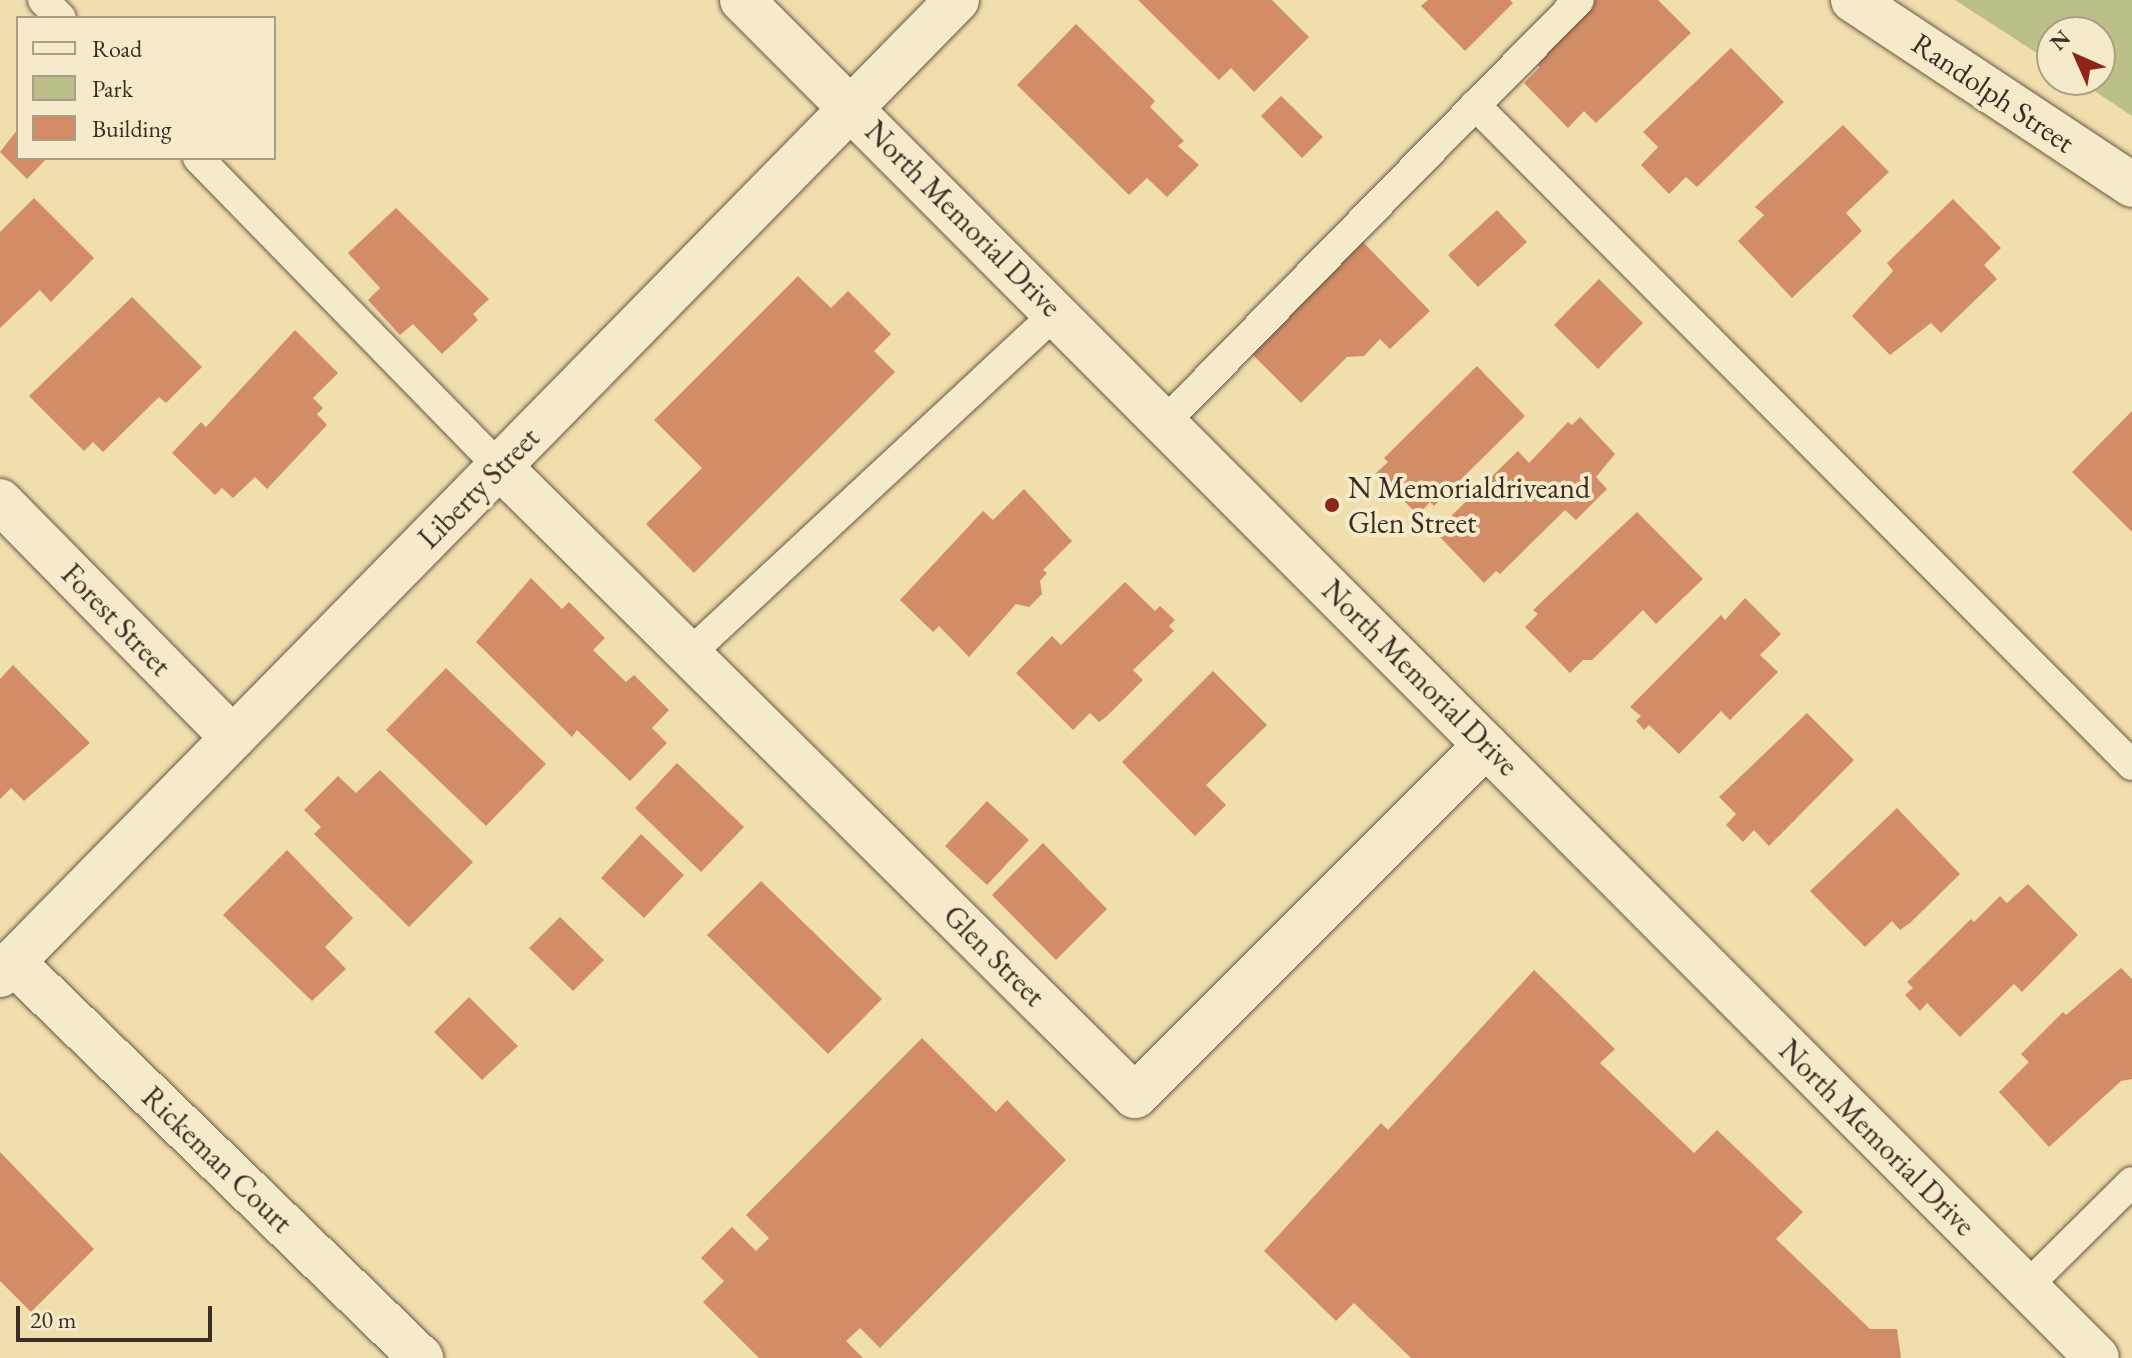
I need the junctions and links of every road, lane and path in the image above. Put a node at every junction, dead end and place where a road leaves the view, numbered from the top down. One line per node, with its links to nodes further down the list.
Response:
1 (43, 0): 6 (lane)
2 (742, 0): 8 (street, North Memorial Drive)
3 (957, 0): 8 (street, Liberty Street)
4 (1579, 0): 7 (lane)
5 (1853, 0): 10 (street, Randolph Street)
6 (59, 16)
7 (1475, 105): 12 (lane); 18 (lane)
8 (852, 107): 11 (street, North Memorial Drive); 13 (street, Liberty Street)
9 (200, 160): 13 (lane)
10 (2132, 185)
11 (1056, 313): 12 (street, North Memorial Drive); 15 (lane)
12 (1165, 422): 17 (street, North Memorial Drive)
13 (499, 466): 15 (street, Glen Street); 16 (street, Liberty Street)
14 (0, 501): 16 (street, Forest Street)
15 (689, 654): 17 (street, Glen Street)
16 (233, 738): 19 (street, Liberty Street)
17 (1486, 745): 21 (street, North Memorial Drive)
18 (2132, 765)
19 (7, 968): 22 (street, Rickeman Court)
20 (2132, 1182): 21 (lane)
21 (2026, 1287): 23 (street, North Memorial Drive)
22 (421, 1358)
23 (2097, 1358)

